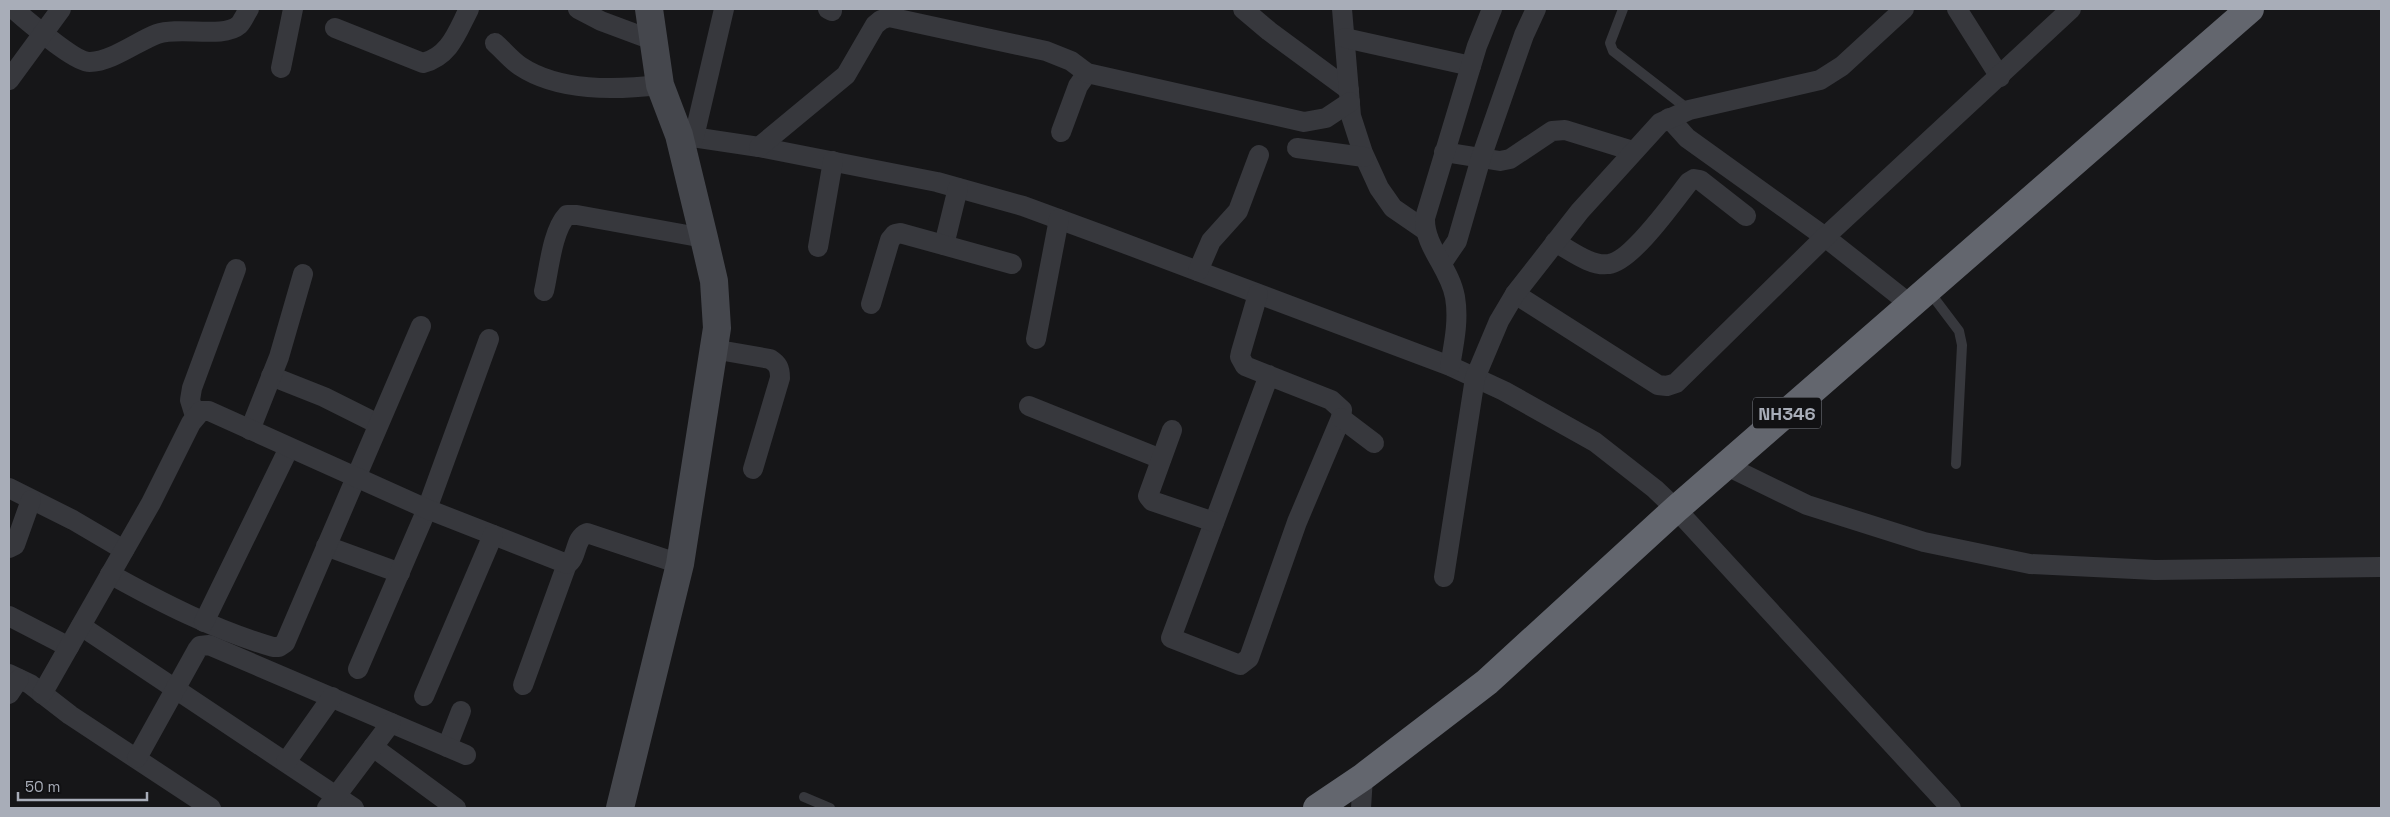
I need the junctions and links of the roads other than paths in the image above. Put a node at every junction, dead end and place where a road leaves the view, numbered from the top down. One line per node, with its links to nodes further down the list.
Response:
1 (13, 9): 21 (street)
2 (61, 9): 21 (street)
3 (249, 9): 21 (street)
4 (293, 9): 26 (street)
5 (469, 9): 20 (street)
6 (578, 9): 23 (street)
7 (649, 9): 23 (main road)
8 (724, 9): 35 (street)
9 (1243, 9): 31 (street)
10 (1342, 9): 22 (street)
11 (1492, 9): 25 (street)
12 (1536, 9): 42 (street)
13 (1623, 9): 32 (lane)
14 (1904, 9): 32 (street)
15 (1957, 9): 28 (street)
16 (2071, 9): 28 (street)
17 (2250, 9): 61 (highway, NH346)
18 (887, 13): 19 (street); 36 (street)
19 (930, 17): 27 (street)
20 (335, 28)
21 (43, 32): 29 (street)
22 (1345, 38): 25 (street); 31 (street)
23 (652, 40): 30 (main road)
24 (495, 42): 30 (street)
25 (1470, 66): 39 (street)
26 (280, 68)
27 (1087, 73): 31 (street); 34 (street)
28 (2000, 77): 48 (street)
29 (9, 80)
30 (660, 85): 35 (main road)
31 (1349, 96): 41 (street)
32 (1689, 110): 33 (street)
33 (1669, 118): 38 (street); 48 (street)
34 (1061, 132)
35 (686, 136): 36 (street); 49 (main road)
36 (760, 147): 43 (street)
37 (1297, 148): 41 (street)
38 (1633, 150): 42 (street); 50 (street)
39 (1444, 152): 42 (street); 47 (street)
40 (1259, 156): 56 (street)
41 (1364, 157): 47 (street)
42 (1481, 158): 53 (street)
43 (833, 161): 44 (street); 52 (street)
44 (958, 188): 46 (street); 51 (street)
45 (1746, 216): 50 (street)
46 (1059, 219): 56 (street); 65 (street)
47 (1424, 230): 53 (street)
48 (1825, 237): 60 (street); 61 (street)
49 (704, 238): 58 (street); 66 (main road)
50 (1555, 242): 60 (street)
51 (944, 245): 54 (street); 62 (street)
52 (818, 247)
53 (1442, 263): 67 (street)
54 (1012, 264)
55 (236, 269): 72 (street)
56 (1198, 271): 59 (street)
57 (303, 274): 69 (street)
58 (544, 291)
59 (1258, 294): 67 (street); 68 (street)
60 (1515, 294): 70 (street)
61 (1920, 298): 80 (lane); 81 (highway, NH346)
62 (871, 304)
63 (421, 326): 74 (street)
64 (490, 339): 87 (street)
65 (1036, 339)
66 (714, 349): 82 (street); 94 (main road)
67 (1450, 366): 70 (street)
68 (1269, 375): 73 (street); 88 (street)
69 (271, 376): 74 (street); 75 (street)
70 (1475, 378): 86 (street); 98 (street)
71 (1030, 406): 79 (street)
72 (195, 416): 75 (street); 92 (street)
73 (1341, 418): 77 (street); 88 (street)
74 (378, 424): 83 (street)
75 (250, 430): 78 (street)
76 (1172, 430): 79 (street)
77 (1374, 444)
78 (289, 448): 83 (street); 100 (street)
79 (1161, 459): 88 (street)
80 (1956, 464)
81 (1727, 466): 86 (highway, NH346); 95 (street)
82 (753, 469)
83 (355, 478): 87 (street); 90 (street)
84 (9, 488): 85 (street)
85 (31, 500): 91 (street); 92 (street)
86 (1676, 508): 117 (highway, NH346); 127 (street)
87 (428, 509): 89 (street); 96 (street)
88 (1214, 522)
89 (493, 535): 93 (street); 108 (street)
90 (326, 546): 96 (street); 100 (street)
91 (9, 548)
92 (124, 550): 97 (street)
93 (567, 564): 94 (street); 105 (street)
94 (680, 564): 123 (main road)
95 (2381, 567)
96 (400, 573): 103 (street)
97 (110, 574): 100 (street); 101 (street)
98 (1444, 577)
99 (9, 616): 102 (street)
100 (204, 622)
101 (81, 626): 102 (street); 106 (street)
102 (69, 647): 107 (street)
103 (358, 670)
104 (12, 682): 107 (street)
105 (523, 685)
106 (175, 688): 109 (street); 115 (street); 116 (street)
107 (42, 694): 115 (street)
108 (424, 696)
109 (332, 697): 111 (street); 116 (street)
110 (460, 711): 113 (street)
111 (391, 723): 112 (street); 113 (street)
112 (373, 747): 119 (street); 122 (street)
113 (447, 747): 114 (street)
114 (466, 755)
115 (137, 758): 120 (street)
116 (286, 762): 119 (street)
117 (1363, 777): 125 (highway, NH346); 126 (street)
118 (804, 797): 124 (lane)
119 (332, 802): 121 (street)
120 (211, 808)
121 (354, 808)
122 (456, 808)
123 (620, 808)
124 (830, 808)
125 (1317, 808)
126 (1361, 808)
127 (1950, 808)

